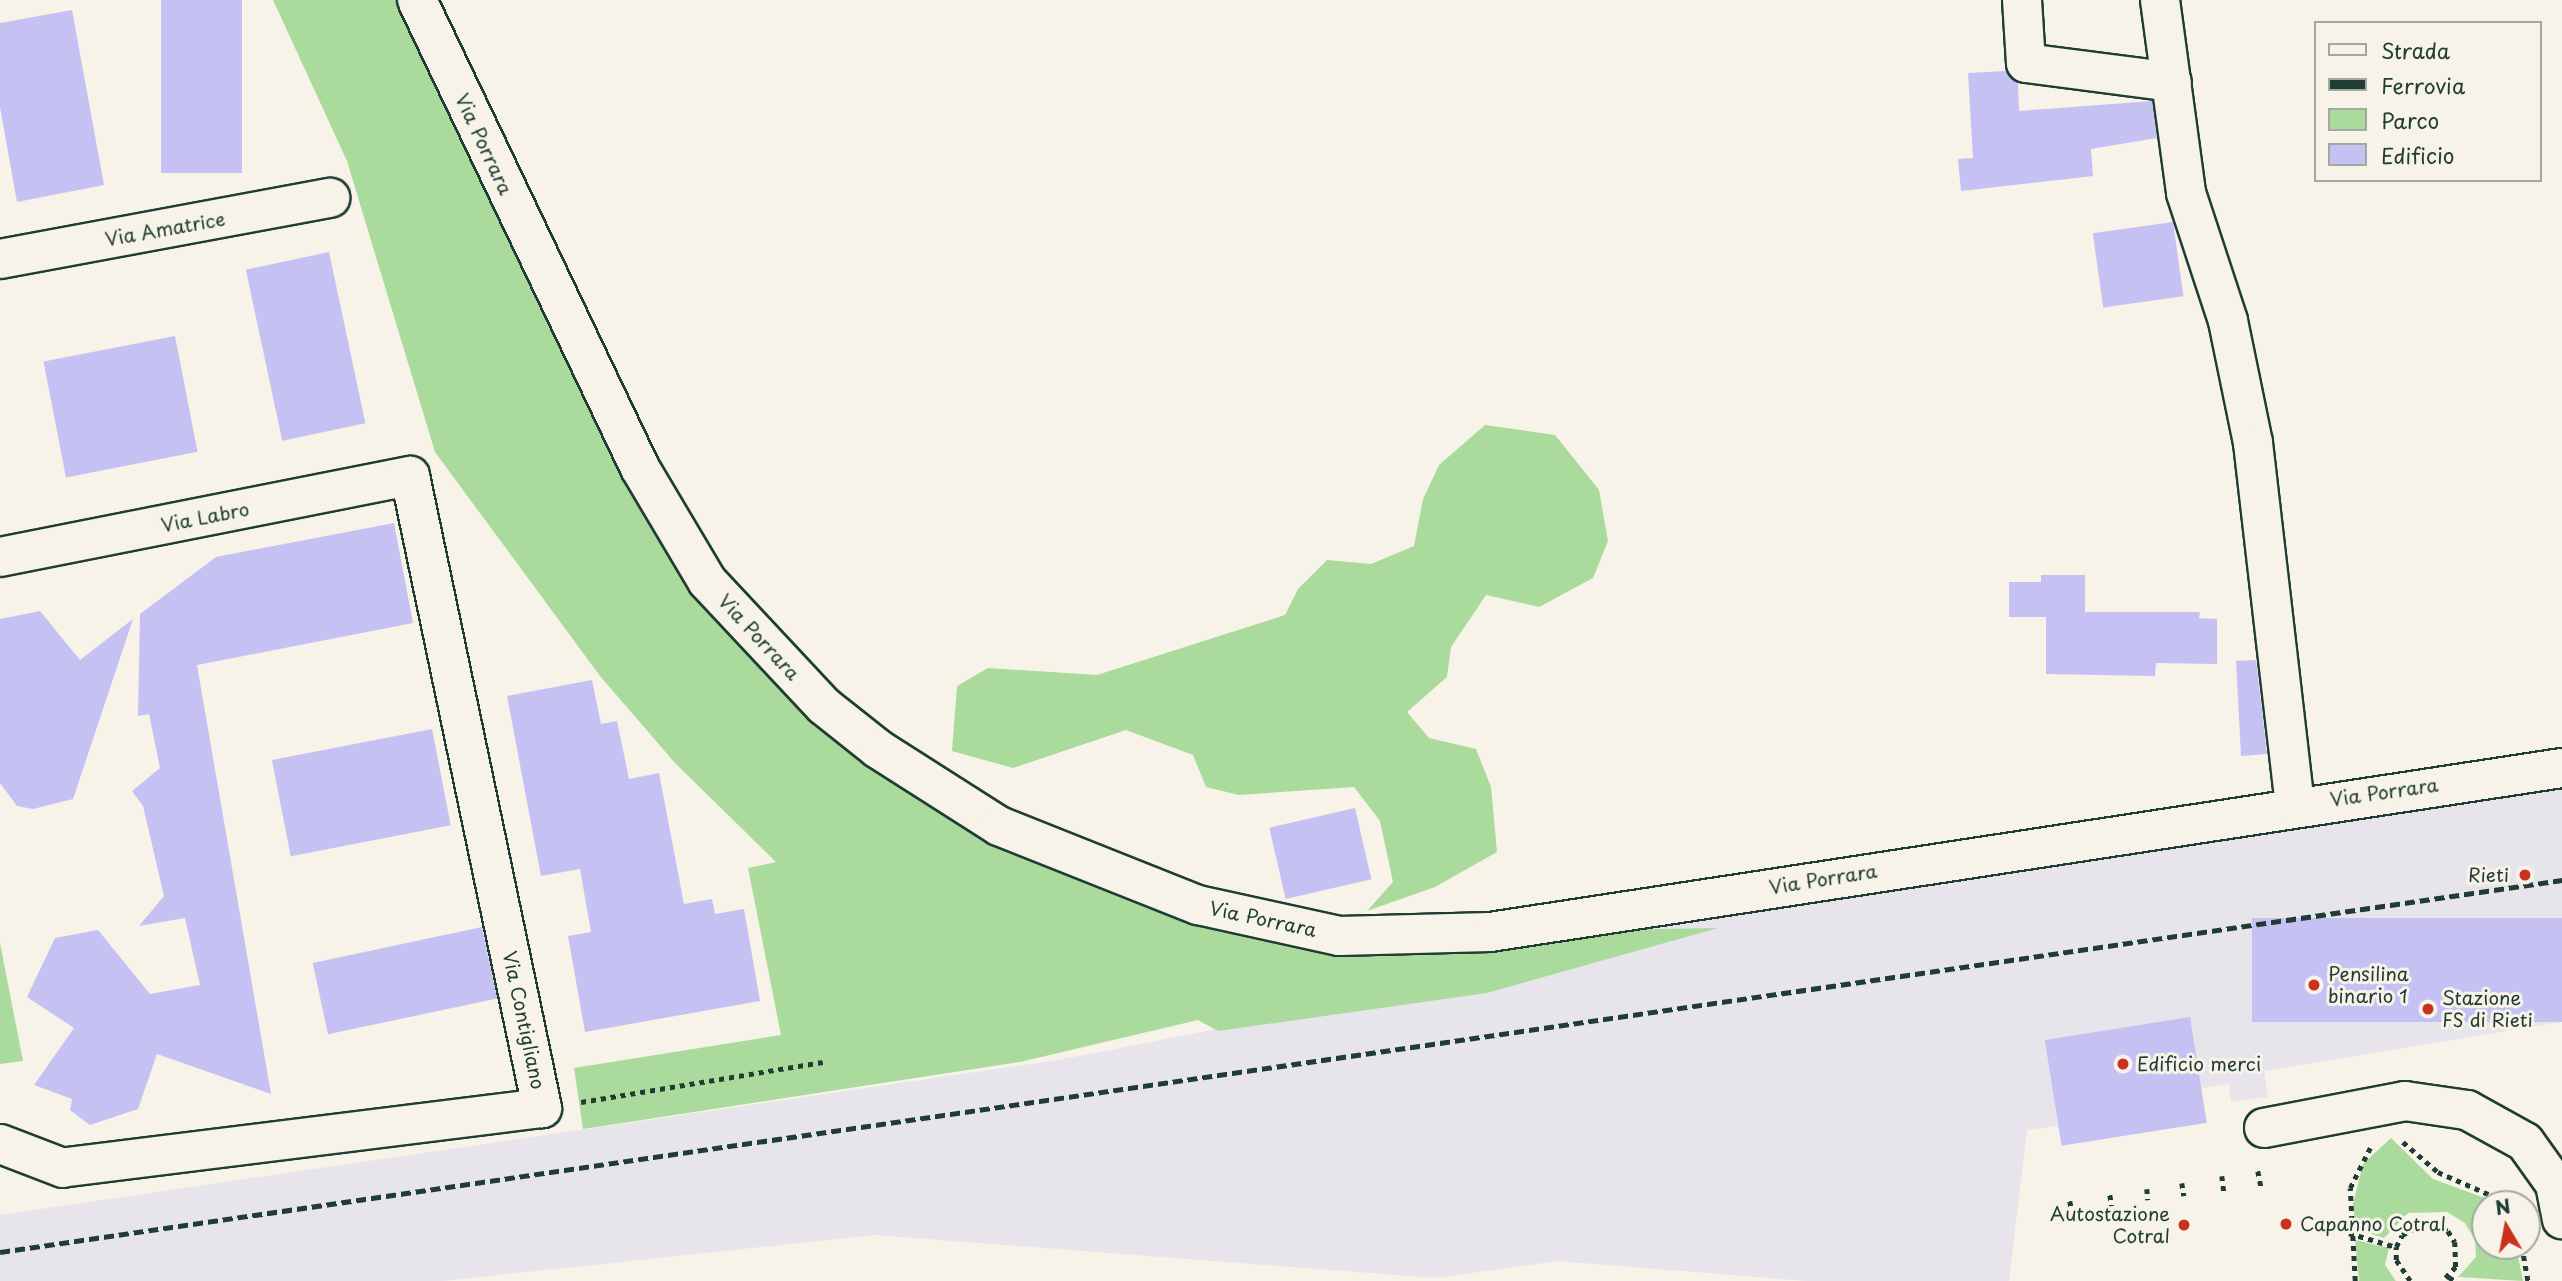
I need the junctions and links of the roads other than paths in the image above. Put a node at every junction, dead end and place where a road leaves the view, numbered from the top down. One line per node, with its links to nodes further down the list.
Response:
1 (417, 0): 10 (street, Via Porrara)
2 (2022, 0): 4 (street)
3 (2160, 0): 4 (street)
4 (2172, 82): 10 (street)
5 (330, 198): 6 (street, Via Amatrice)
6 (0, 259)
7 (410, 476): 8 (street, Via Labro); 12 (street, Via Contigliano)
8 (0, 557)
9 (2562, 768): 10 (street, Via Porrara)
10 (2294, 805)
11 (2264, 1128): 13 (street)
12 (0, 1144)
13 (2562, 1219)

